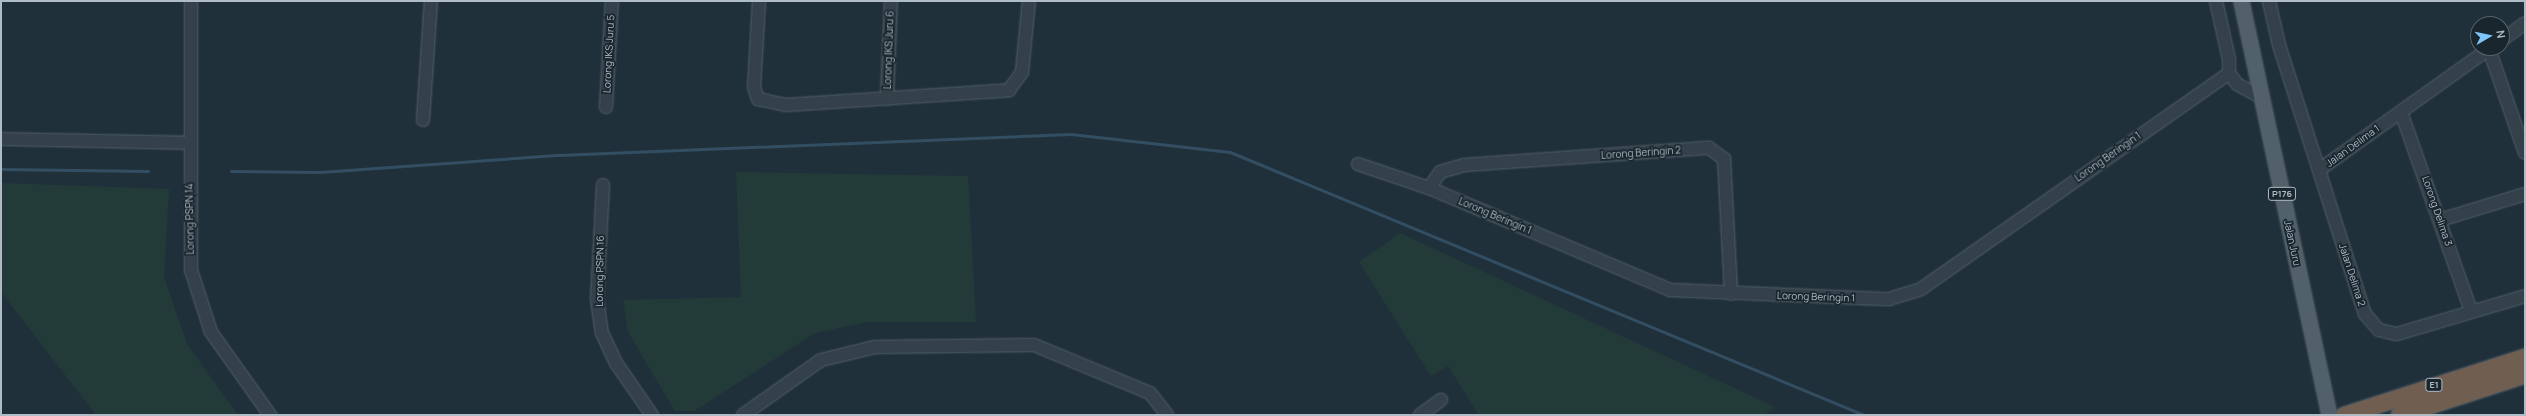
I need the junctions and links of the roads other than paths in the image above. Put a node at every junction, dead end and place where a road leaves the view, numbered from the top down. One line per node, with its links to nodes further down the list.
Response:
1 (191, 1): 21 (street, Lorong PSPN 14)
2 (431, 1): 19 (street)
3 (612, 1): 17 (street, Lorong IKS Juru 5)
4 (759, 1): 16 (street)
5 (891, 1): 16 (street, Lorong IKS Juru 6)
6 (1029, 1): 16 (street)
7 (2216, 1): 14 (street)
8 (2240, 1): 15 (main road, Jalan Juru / P176)
9 (2269, 1): 24 (street, Jalan Delima 1)
10 (2525, 23): 11 (street)
11 (2510, 34)
12 (2479, 56): 18 (street, Jalan Delima 1)
13 (2493, 56): 22 (street)
14 (2229, 73): 15 (street); 29 (street, Lorong Beringin 1)
15 (2260, 97): 40 (main road, Jalan Juru / P176)
16 (887, 99)
17 (606, 107)
18 (2401, 112): 24 (street, Jalan Delima 1); 28 (street, Lorong Delima 3)
19 (423, 120)
20 (1, 139): 21 (street)
21 (190, 142): 35 (street, Lorong PSPN 14)
22 (2525, 153)
23 (1358, 164): 26 (street, Lorong Beringin 1)
24 (2320, 170): 31 (street, Jalan Delima 2)
25 (603, 185): 36 (street, Lorong PSPN 16)
26 (1429, 188): 29 (street, Lorong Beringin 1); 29 (street, Lorong Beringin 2)
27 (2525, 194): 28 (street)
28 (2440, 220): 31 (street, Lorong Delima 3)
29 (1731, 294)
30 (2525, 296): 31 (street, Jalan Delima 2)
31 (2471, 311)
32 (2525, 357): 41 (highway, E1)
33 (2525, 374): 42 (highway, E1)
34 (1441, 400): 39 (street)
35 (270, 415)
36 (652, 415)
37 (743, 415): 38 (street)
38 (1167, 415)
39 (1420, 415)
40 (2328, 415)
41 (2344, 415)
42 (2399, 415)

